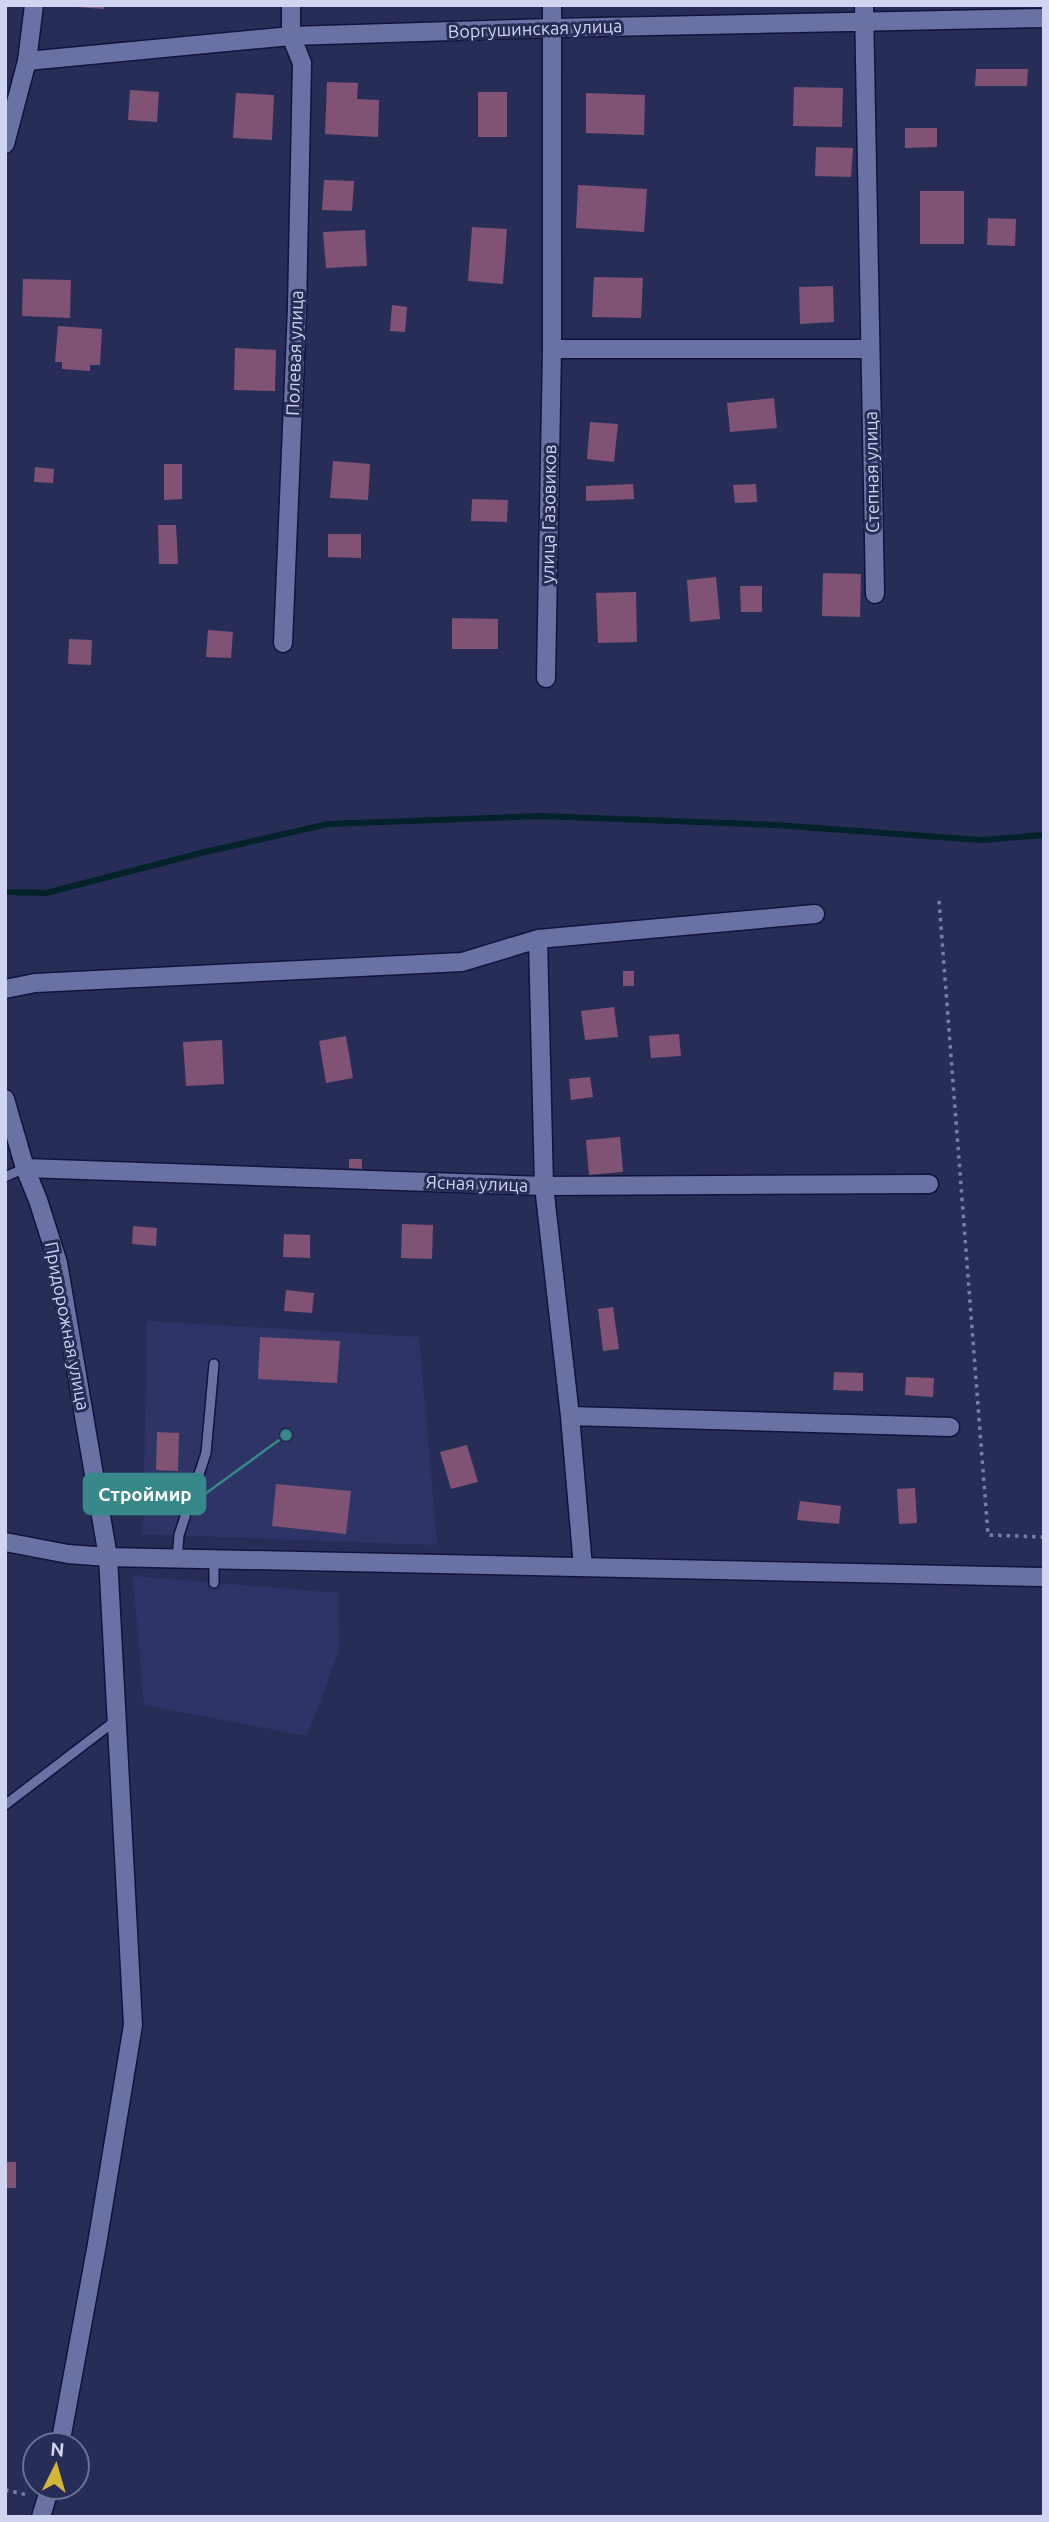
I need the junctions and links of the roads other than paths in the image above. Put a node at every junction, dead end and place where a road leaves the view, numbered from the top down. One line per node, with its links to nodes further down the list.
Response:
1 (34, 5): 8 (street)
2 (291, 5): 7 (street)
3 (552, 5): 6 (street, улица Газовиков)
4 (864, 13): 5 (street, Воргушинская улица); 6 (street, Воргушинская улица); 11 (street, Степная улица)
5 (1044, 18)
6 (552, 28): 7 (street, Воргушинская улица); 10 (street, улица Газовиков)
7 (291, 36): 8 (street, Воргушинская улица); 13 (street, Полевая улица)
8 (27, 61): 9 (street)
9 (5, 144)
10 (552, 349): 11 (street); 14 (street, улица Газовиков)
11 (869, 349): 12 (street, Степная улица)
12 (876, 594)
13 (283, 643)
14 (545, 678)
15 (815, 914): 16 (street)
16 (538, 939): 17 (street); 22 (street)
17 (5, 989)
18 (5, 1099): 19 (street, Придорожная улица)
19 (25, 1168): 20 (lane); 22 (street, Ясная улица); 27 (street, Придорожная улица)
20 (5, 1177)
21 (929, 1184): 22 (street, Ясная улица)
22 (544, 1186): 24 (street)
23 (214, 1364): 28 (lane)
24 (570, 1416): 25 (street); 30 (street)
25 (950, 1427)
26 (5, 1542): 27 (street)
27 (108, 1557): 28 (street); 33 (street, Придорожная улица)
28 (177, 1559): 29 (street)
29 (215, 1560): 30 (street); 32 (lane)
30 (583, 1567): 31 (street)
31 (1044, 1577)
32 (214, 1583)
33 (115, 1721): 34 (lane); 35 (street, Придорожная улица)
34 (5, 1805)
35 (63, 2431)

